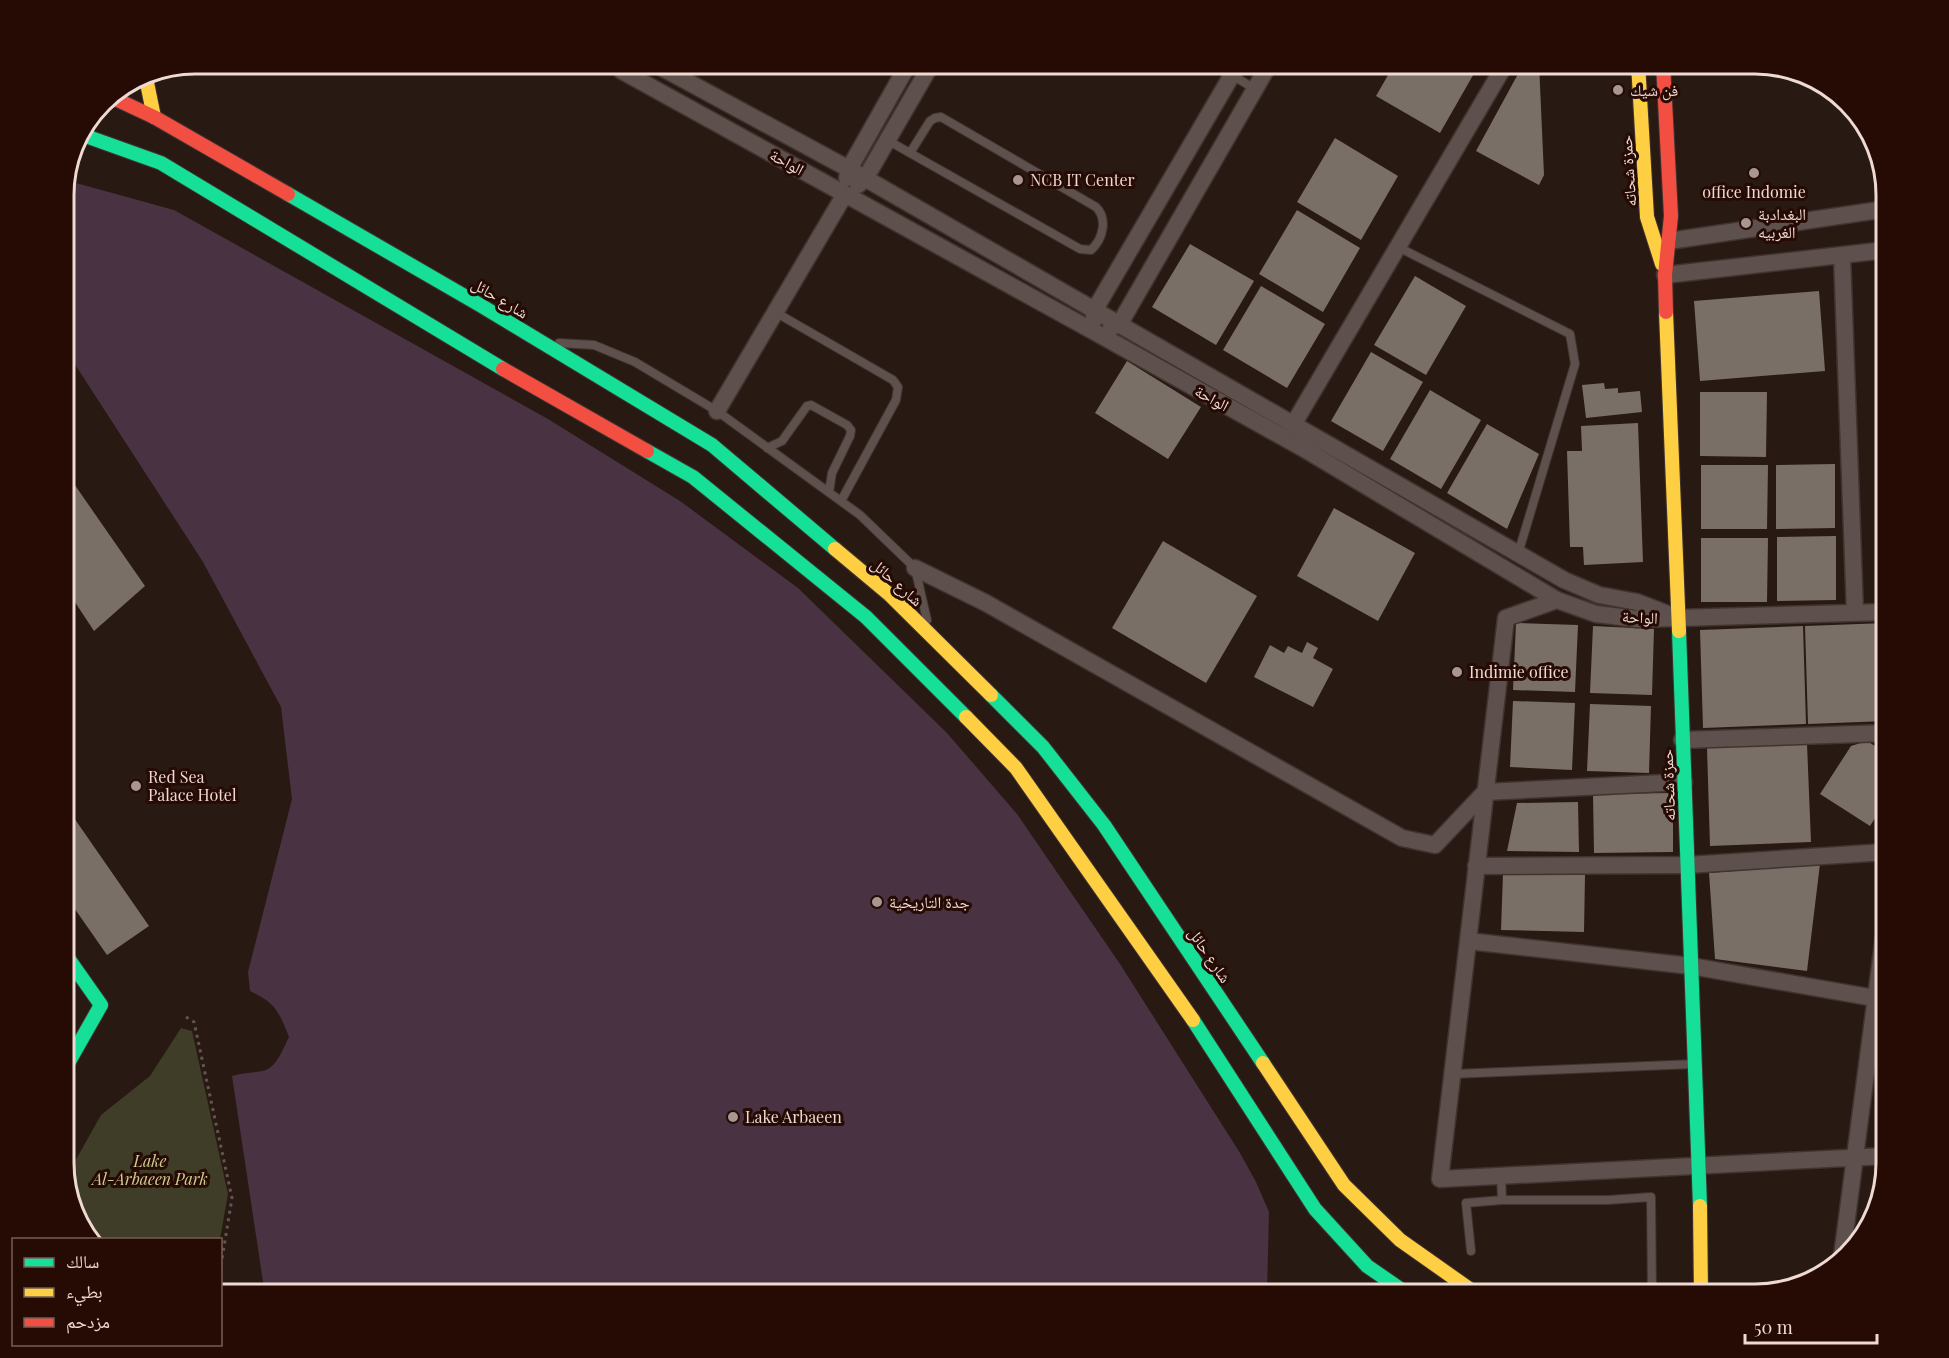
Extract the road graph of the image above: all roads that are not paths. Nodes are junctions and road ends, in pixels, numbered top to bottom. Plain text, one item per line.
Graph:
1 (627, 74) edge
2 (673, 74) edge
3 (903, 74) edge
4 (926, 74) edge
5 (1232, 74) edge
6 (1240, 74) edge
7 (1264, 74) edge
8 (1500, 74) edge
9 (1639, 74) edge
10 (1664, 74) edge
11 (147, 84) edge
12 (1255, 89) junction
13 (119, 101) edge
14 (154, 117) junction
15 (88, 137) edge
16 (887, 140) junction
17 (910, 153) junction
18 (849, 170) junction
19 (865, 179) junction
20 (845, 194) junction
21 (1876, 210) edge
22 (1669, 241) junction
23 (1398, 247) junction
24 (1876, 251) edge
25 (1842, 256) junction
26 (1665, 275) junction
27 (1095, 311) junction
28 (776, 312) junction
29 (1119, 325) junction
30 (1093, 331) junction
31 (540, 342) junction
32 (717, 411) junction
33 (1293, 425) junction
34 (767, 448) junction
35 (828, 492) junction
36 (841, 501) junction
37 (1518, 554) junction
38 (915, 568) junction
39 (1557, 600) junction
40 (1876, 612) edge
41 (1855, 613) junction
42 (1678, 618) junction
43 (930, 635) junction
44 (1876, 733) edge
45 (1682, 740) junction
46 (1684, 782) junction
47 (1485, 792) junction
48 (1876, 853) edge
49 (1476, 866) junction
50 (1687, 866) junction
51 (1468, 941) junction
52 (1691, 966) junction
53 (74, 967) edge
54 (1876, 998) edge
55 (1876, 1027) edge
56 (74, 1053) edge
57 (1695, 1064) junction
58 (1452, 1074) junction
59 (1876, 1156) edge
60 (1853, 1157) junction
61 (1699, 1164) junction
62 (1501, 1175) junction
63 (1502, 1200) junction
64 (1843, 1245) edge
65 (1471, 1251) dead end
66 (1393, 1284) edge
67 (1462, 1284) edge
68 (1653, 1284) edge
69 (1701, 1284) edge

1 - 20 street, الواحة
2 - 18 street, الواحة
3 - 18 street
4 - 16 street
5 - 27 street
6 - 12 lane
7 - 12 street
8 - 23 street
9 - 26 main road, حمزة شحاته
10 - 22 main road, حمزة شحاته
11 - 14 main road
12 - 29 street
13 - 14 main road, شارع حائل
14 - 31 main road, شارع حائل
15 - 66 main road
16 - 17 lane
16 - 19 street
17 - 17 lane
18 - 19 street, الواحة
18 - 20 street
19 - 20 street
19 - 27 street, الواحة
20 - 28 street
20 - 30 street, الواحة
21 - 22 street
22 - 26 main road, حمزة شحاته
23 - 33 street
23 - 37 lane
24 - 25 street
25 - 26 street
25 - 41 street
26 - 42 main road, حمزة شحاته
27 - 29 street, الواحة
27 - 30 street
28 - 32 street
28 - 36 lane
29 - 30 street
29 - 33 street, الواحة
30 - 39 street, الواحة
31 - 32 lane
31 - 43 main road, شارع حائل
32 - 34 lane
33 - 37 street, الواحة
34 - 35 lane
34 - 35 lane
35 - 36 lane
36 - 38 lane
37 - 42 street, الواحة
38 - 43 lane
38 - 47 street
39 - 42 street, الواحة
39 - 47 street
40 - 41 street
41 - 42 street
42 - 45 main road, حمزة شحاته
43 - 67 main road, شارع حائل
44 - 45 street
45 - 46 main road, حمزة شحاته
46 - 47 street
46 - 50 main road, حمزة شحاته
47 - 49 street
48 - 50 street
49 - 50 street
49 - 51 street
50 - 52 main road, حمزة شحاته
51 - 52 street
51 - 58 street
52 - 54 street
52 - 57 main road, حمزة شحاته
53 - 56 main road
55 - 60 street
57 - 58 lane
57 - 61 main road, حمزة شحاته
58 - 62 street
59 - 60 street
60 - 61 street
60 - 64 street
61 - 62 street
61 - 69 main road, حمزة شحاته
62 - 63 lane
63 - 65 lane
63 - 68 lane

